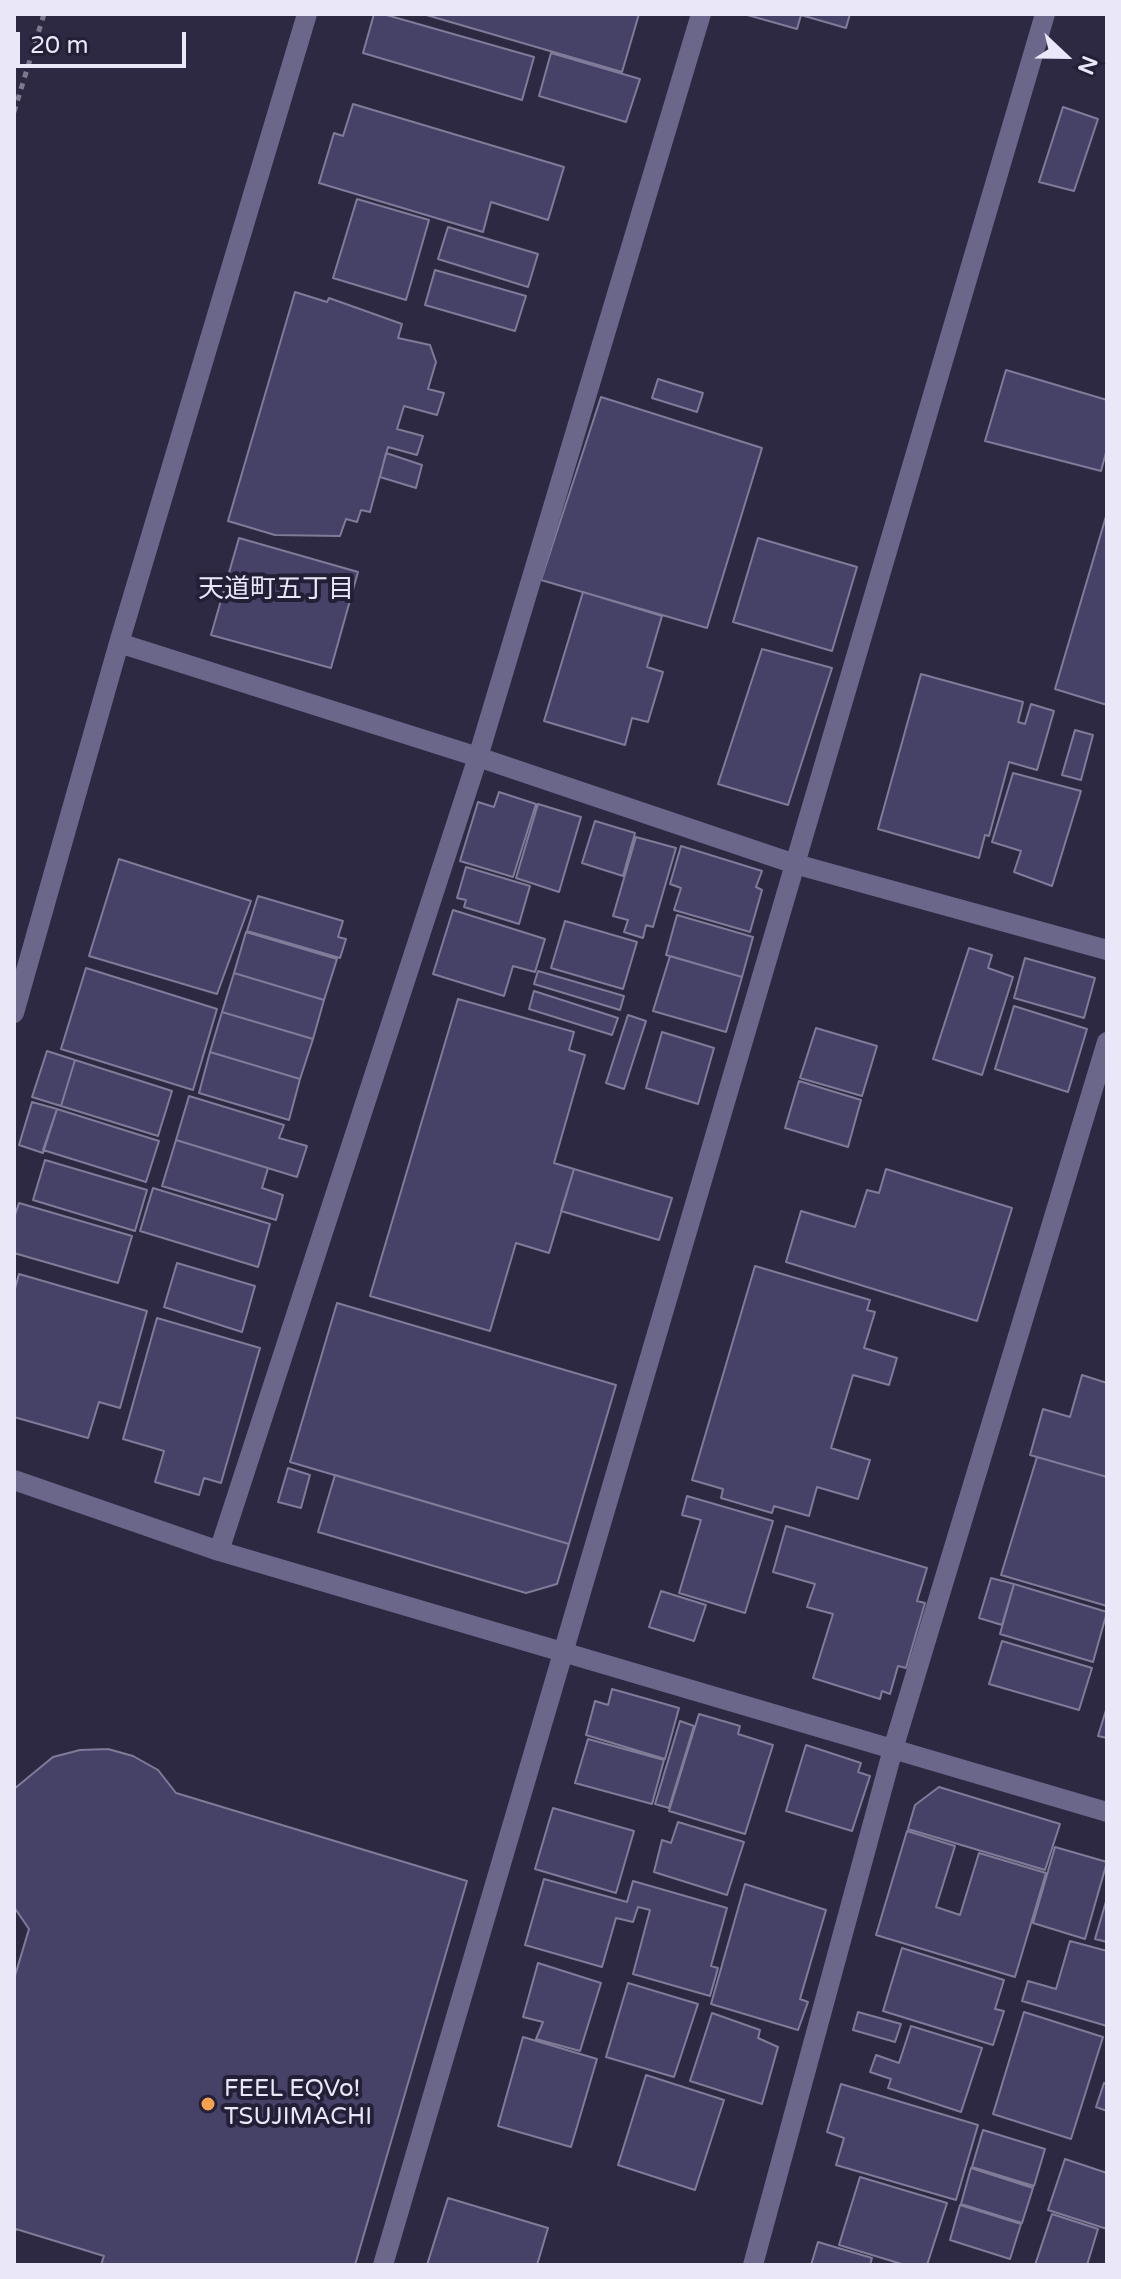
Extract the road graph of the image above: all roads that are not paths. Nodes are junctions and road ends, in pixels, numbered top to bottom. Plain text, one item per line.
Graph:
1 (307, 14) edge
2 (701, 14) edge
3 (1045, 14) edge
4 (119, 643) junction
5 (478, 757) junction
6 (795, 864) junction
7 (1107, 950) edge
8 (14, 1013) edge
9 (1107, 1042) edge
10 (14, 1480) edge
11 (219, 1551) junction
12 (563, 1652) junction
13 (893, 1749) junction
14 (1107, 1812) edge
15 (383, 2265) edge
16 (753, 2265) edge

1 - 4 street
2 - 5 street
3 - 6 street
4 - 5 street
4 - 8 street
5 - 6 street
5 - 11 street
6 - 7 street
6 - 12 street
9 - 13 street
10 - 11 street
11 - 12 street
12 - 13 street
12 - 15 street
13 - 14 street
13 - 16 street

